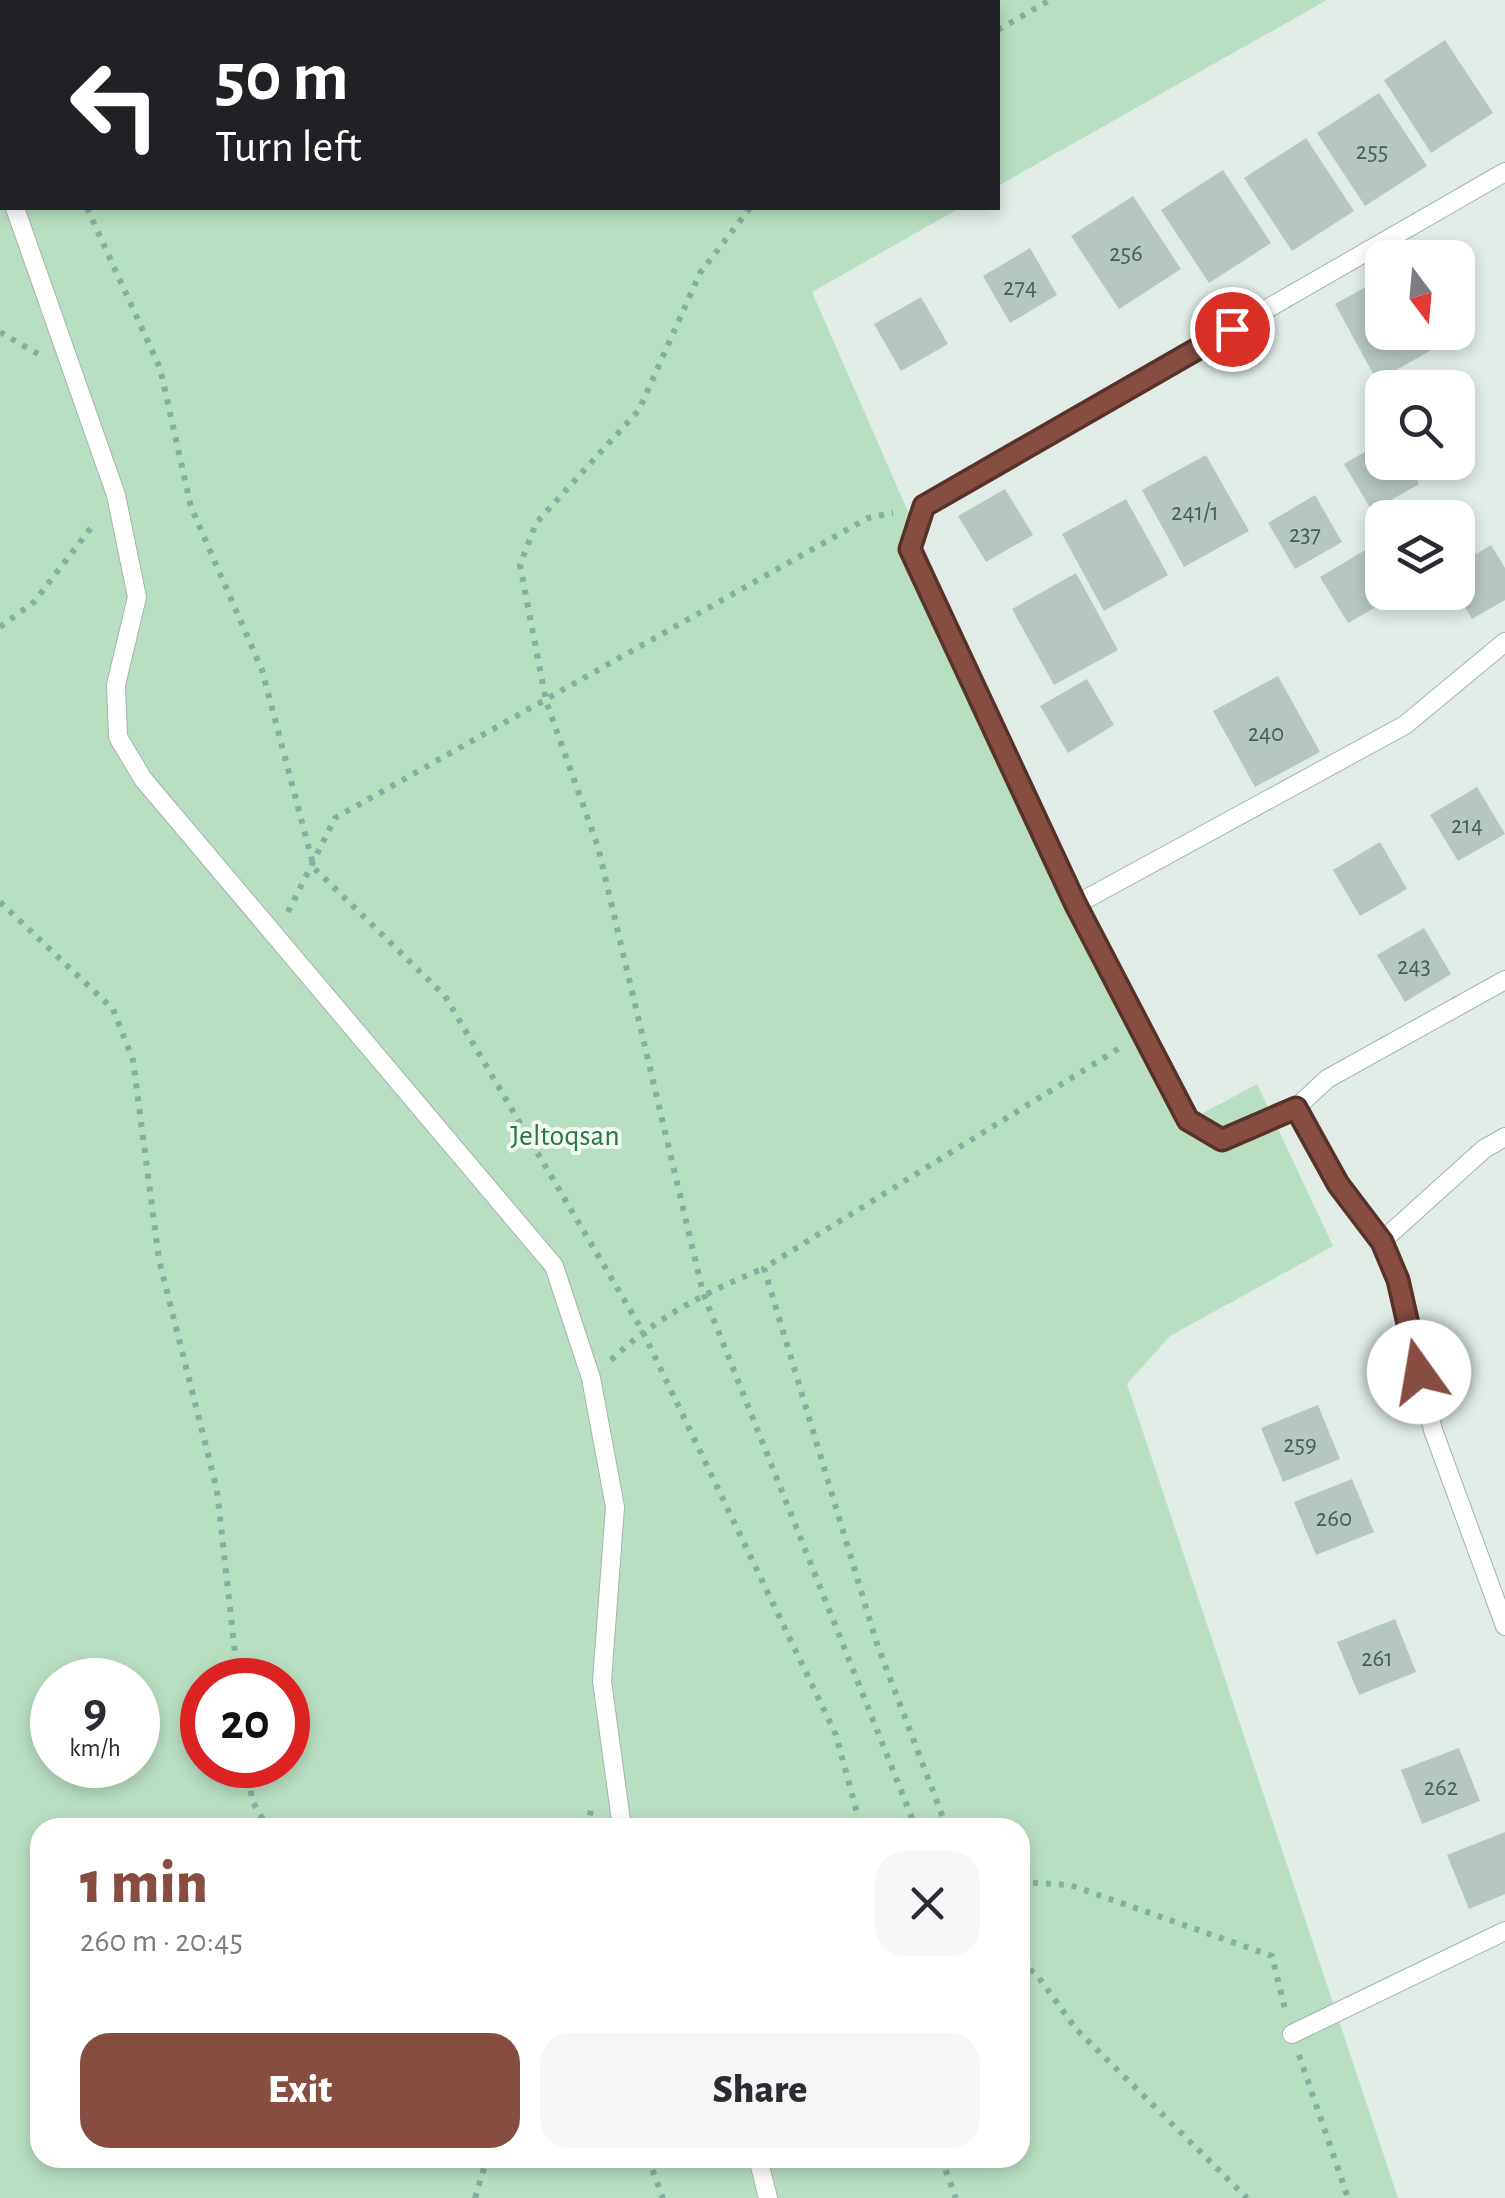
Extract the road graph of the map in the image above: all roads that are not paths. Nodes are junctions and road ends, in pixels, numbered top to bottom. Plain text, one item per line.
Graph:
1 (1505, 172) edge
2 (16, 210) edge
3 (1505, 642) edge
4 (1076, 905) junction
5 (1505, 980) edge
6 (1296, 1108) junction
7 (1505, 1137) edge
8 (1382, 1242) junction
9 (1505, 1626) edge
10 (621, 1818) edge
11 (1505, 1931) edge
12 (1292, 2034) road end
13 (760, 2168) edge
14 (768, 2198) edge

1 - 4 lane
2 - 10 lane
3 - 4 lane
4 - 6 lane
5 - 6 lane
6 - 8 lane
7 - 8 lane
8 - 9 lane
11 - 12 lane
13 - 14 lane

